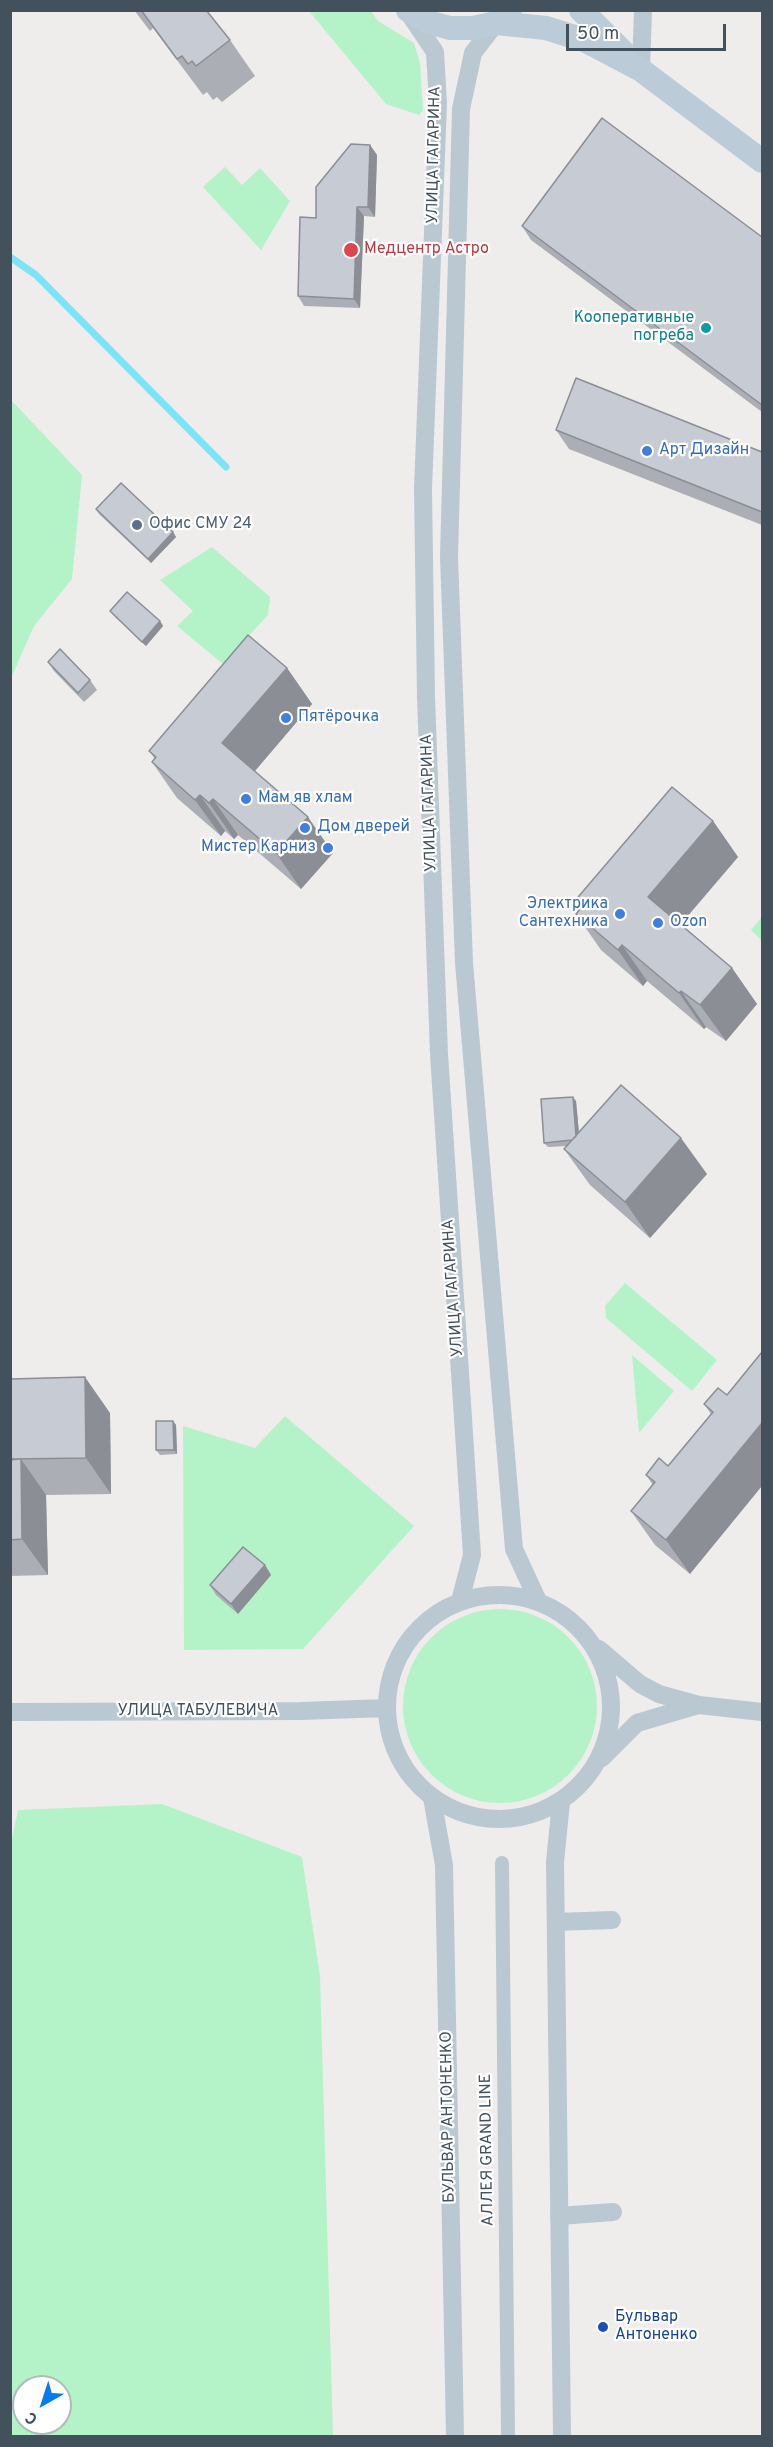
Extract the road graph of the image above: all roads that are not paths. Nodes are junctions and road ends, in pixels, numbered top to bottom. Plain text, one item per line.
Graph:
1 (408, 10) edge
2 (519, 10) edge
3 (581, 10) edge
4 (643, 10) edge
5 (496, 23) junction
6 (641, 70) junction
7 (762, 161) edge
8 (460, 1601) junction
9 (538, 1601) junction
10 (592, 1643) junction
11 (699, 1705) junction
12 (386, 1708) junction
13 (10, 1712) edge
14 (762, 1712) edge
15 (597, 1764) junction
16 (432, 1798) junction
17 (561, 1802) junction
18 (502, 1863) dead end
19 (612, 1920) dead end
20 (556, 1922) junction
21 (613, 2212) dead end
22 (559, 2216) junction
23 (456, 2436) edge
24 (508, 2436) edge
25 (562, 2436) edge

1 - 5 main road
1 - 8 street, УЛИЦА ГАГАРИНА
2 - 5 main road
3 - 6 main road
4 - 6 street
5 - 6 main road
5 - 9 street, УЛИЦА ГАГАРИНА
6 - 7 main road
8 - 9 street
8 - 12 street
9 - 10 street
10 - 11 street
10 - 15 street
11 - 14 street
11 - 15 street
12 - 13 street, УЛИЦА ТАБУЛЕВИЧА
12 - 16 street
15 - 17 street
16 - 17 street
16 - 23 street, БУЛЬВАР АНТОНЕНКО
17 - 20 street
18 - 24 street, АЛЛЕЯ GRAND LINE
19 - 20 street
20 - 22 street
21 - 22 street
22 - 25 street

